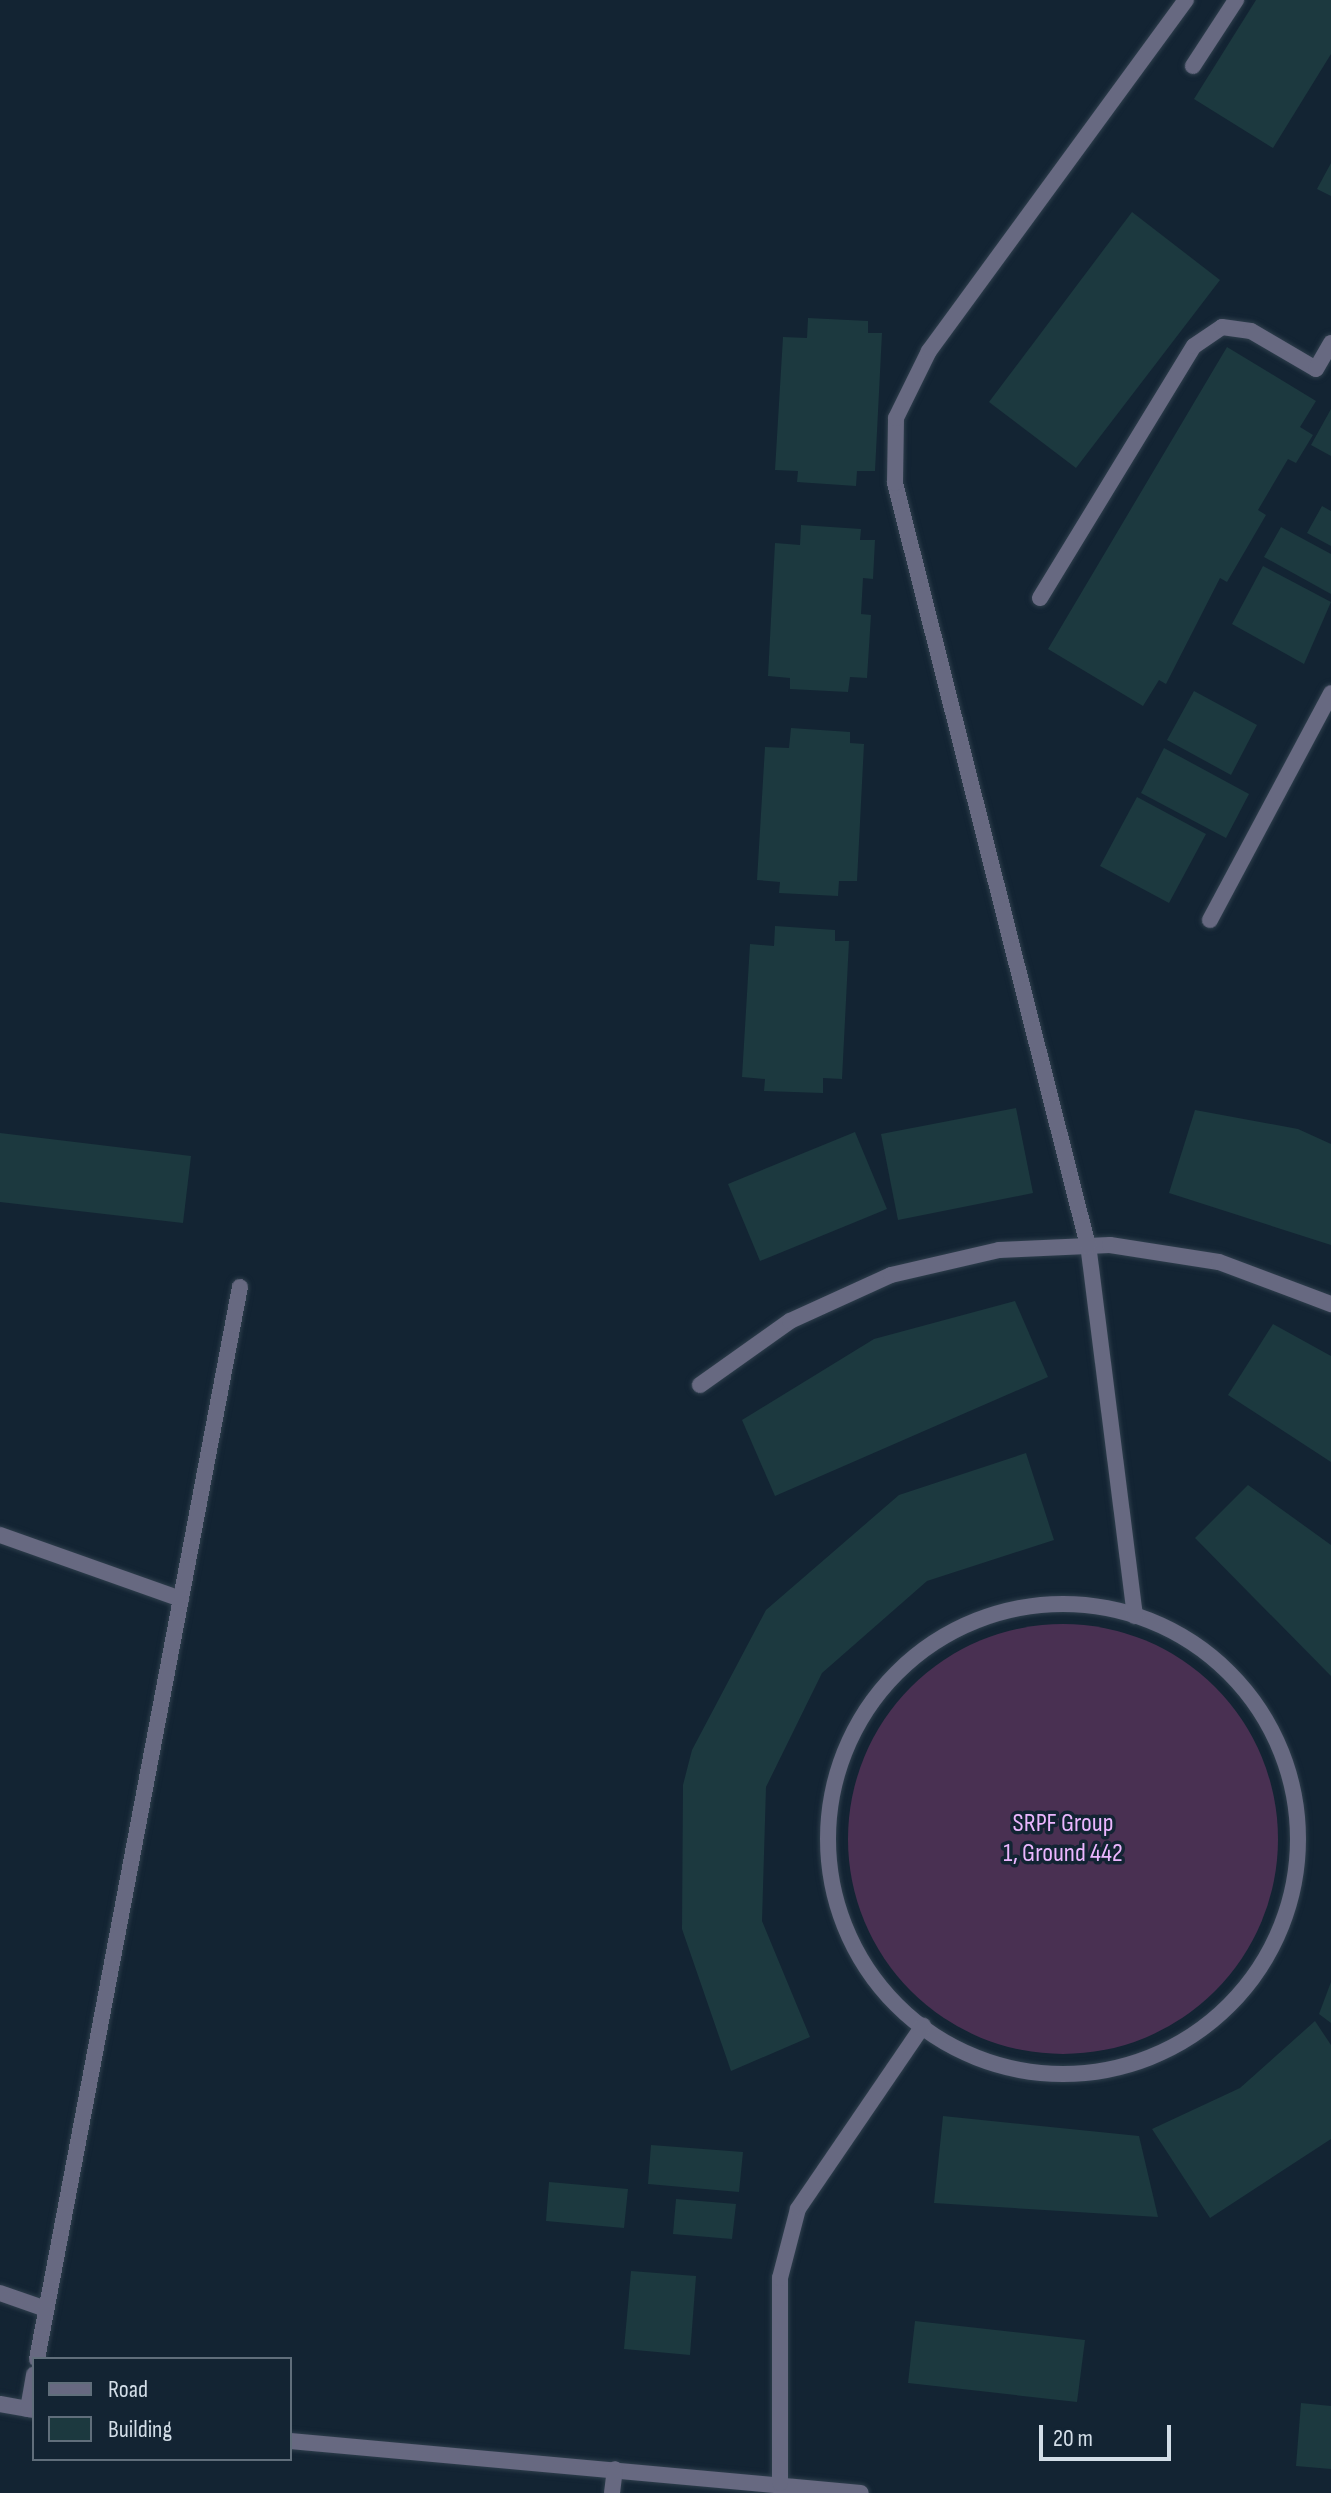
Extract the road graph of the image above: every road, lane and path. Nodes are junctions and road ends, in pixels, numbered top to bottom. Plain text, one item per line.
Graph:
1 (1186, 0) edge
2 (1236, 0) edge
3 (1193, 66) dead end
4 (1331, 343) edge
5 (1040, 598) dead end
6 (1331, 693) edge
7 (1210, 920) dead end
8 (1088, 1246) junction
9 (240, 1287) dead end
10 (1331, 1304) edge
11 (700, 1385) dead end
12 (0, 1535) edge
13 (181, 1599) junction
14 (1135, 1616) junction
15 (923, 2026) junction
16 (0, 2293) edge
17 (46, 2309) junction
18 (37, 2357) edge
19 (0, 2404) edge
20 (31, 2409) edge
21 (292, 2441) edge
22 (615, 2469) junction
23 (780, 2483) junction
24 (612, 2493) edge
25 (861, 2493) edge

1 - 8 street
2 - 3 street
4 - 5 street
6 - 7 street
8 - 10 street
8 - 11 street
8 - 14 street
9 - 13 street
12 - 13 street
13 - 17 street
14 - 15 street
14 - 15 street
15 - 23 street
16 - 17 street
17 - 18 street
19 - 20 street
21 - 22 street
22 - 23 street
22 - 24 street
23 - 25 street

